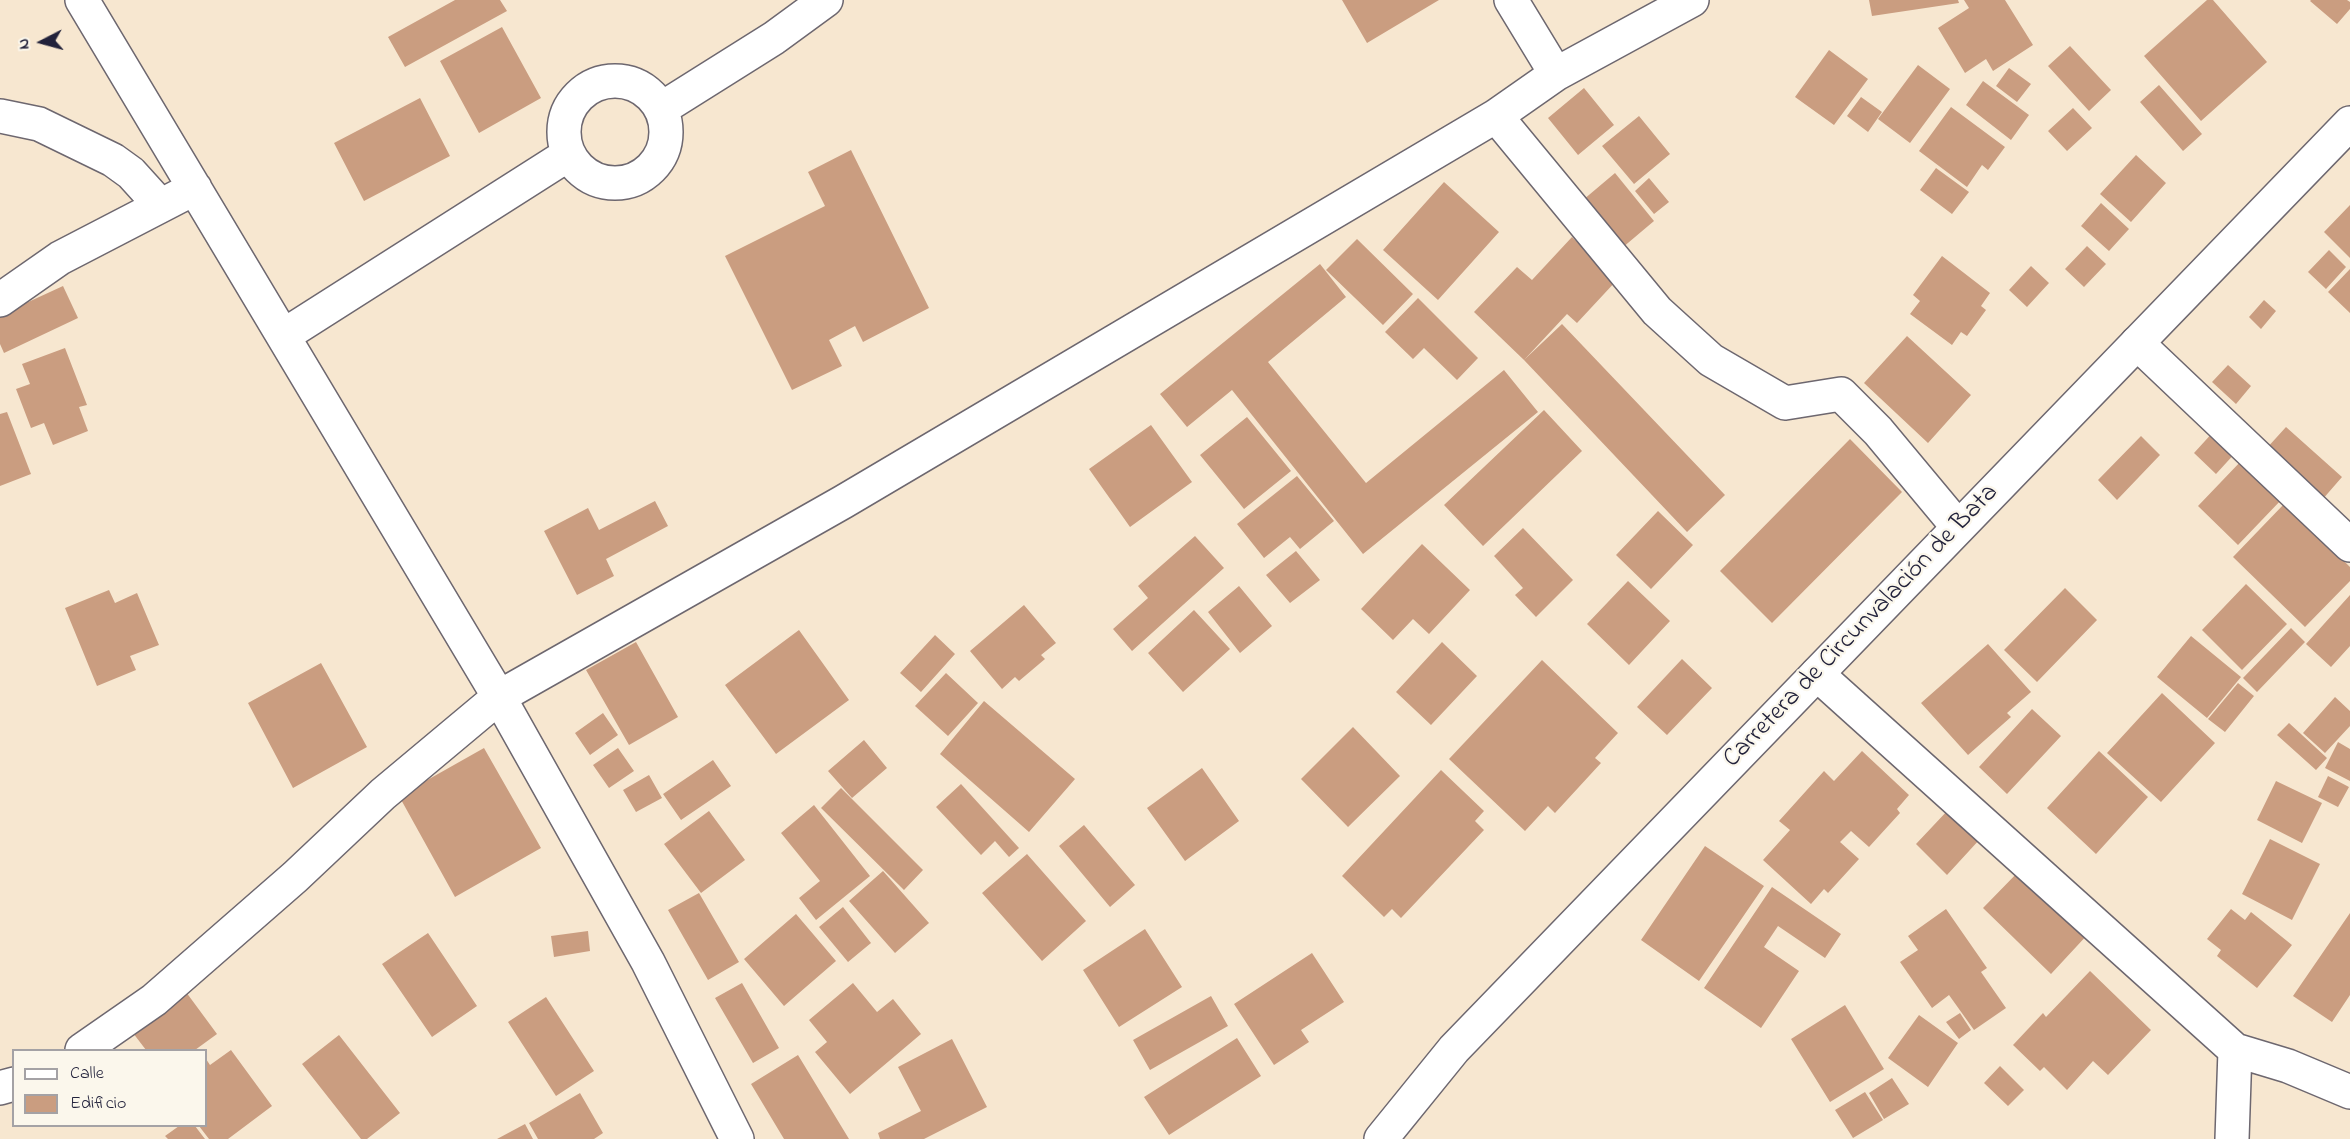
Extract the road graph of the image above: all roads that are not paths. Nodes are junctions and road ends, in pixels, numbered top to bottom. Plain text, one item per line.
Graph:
1 (82, 0) edge
2 (826, 0) edge
3 (1511, 0) edge
4 (1692, 0) edge
5 (1556, 74) junction
6 (661, 109) junction
7 (0, 116) edge
8 (1496, 116) junction
9 (2350, 123) edge
10 (569, 154) junction
11 (195, 188) junction
12 (160, 206) junction
13 (0, 300) edge
14 (283, 336) junction
15 (2137, 343) junction
16 (1958, 527) junction
17 (2350, 545) edge
18 (1817, 674) junction
19 (499, 697) junction
20 (83, 1049) edge
21 (2235, 1050) junction
22 (2350, 1092) edge
23 (737, 1139) edge
24 (1381, 1139) edge
25 (2232, 1139) edge

1 - 11 street
2 - 6 street
3 - 5 street
4 - 5 street
5 - 8 street
6 - 10 street
6 - 10 street
7 - 12 street
8 - 16 street
8 - 19 street
9 - 15 street, Carretera de Circunvalación de Bata
10 - 14 street
11 - 12 street
11 - 14 street
12 - 13 street
14 - 19 street
15 - 16 street, Carretera de Circunvalación de Bata
15 - 17 street
16 - 18 street, Carretera de Circunvalación de Bata
18 - 21 street
18 - 24 street, Carretera de Circunvalación de Bata
19 - 20 street
19 - 23 street
21 - 22 street
21 - 25 street

